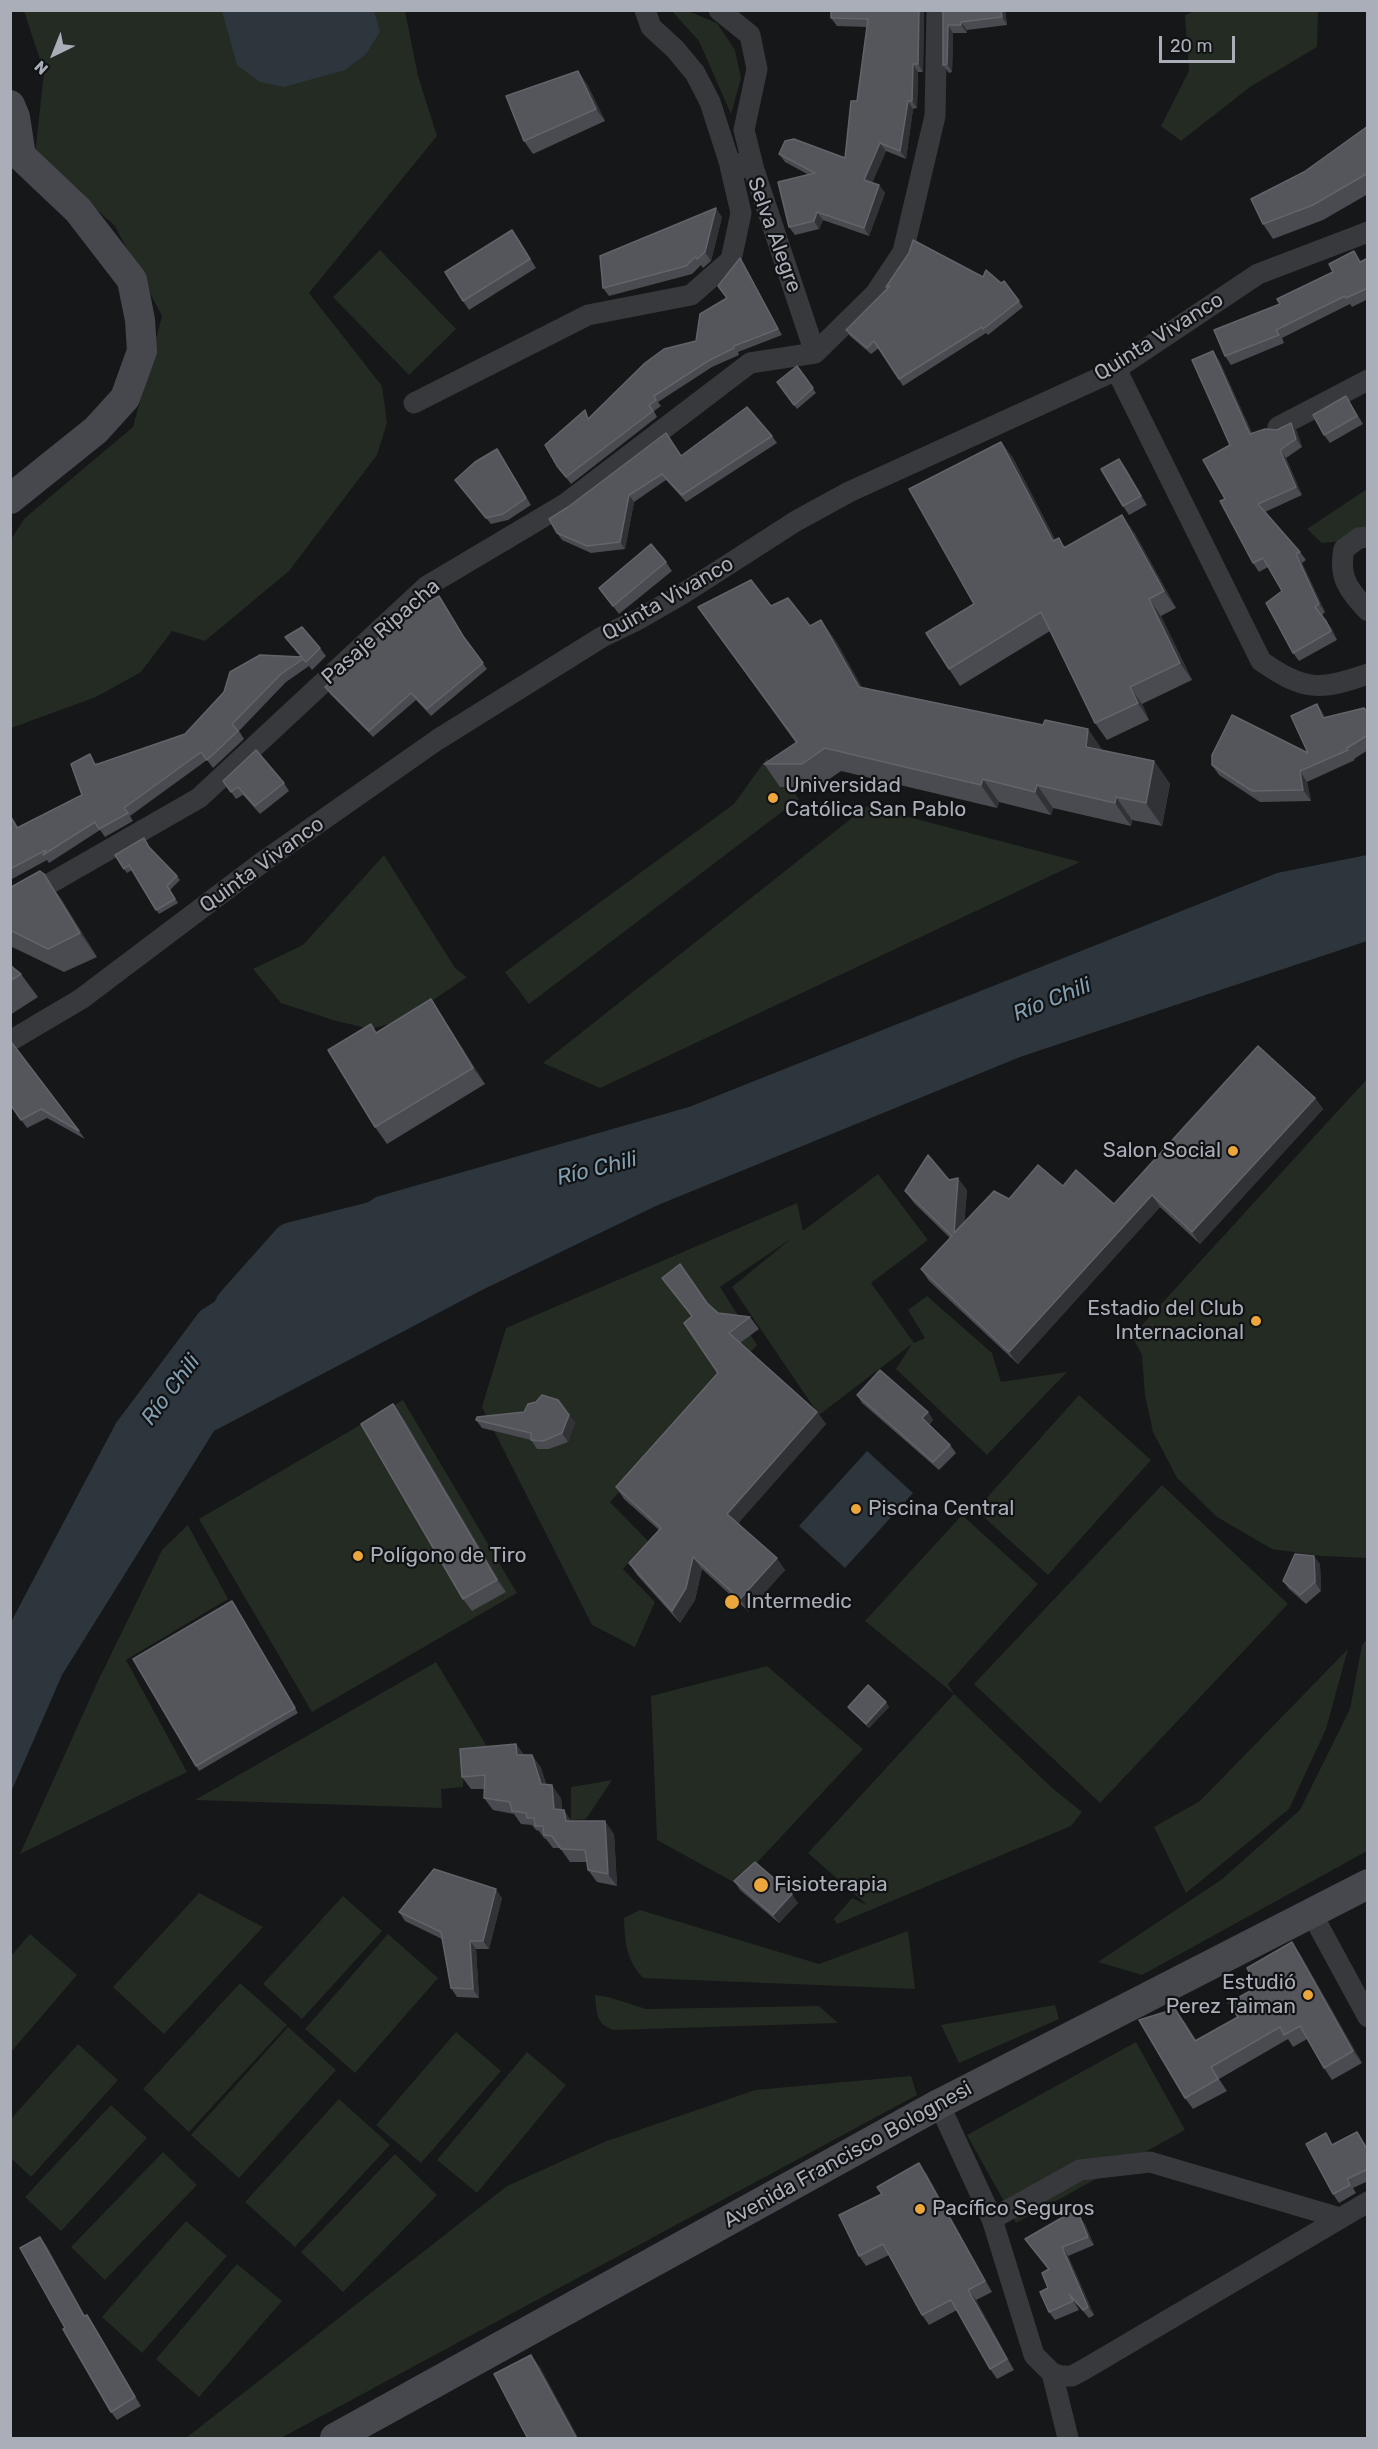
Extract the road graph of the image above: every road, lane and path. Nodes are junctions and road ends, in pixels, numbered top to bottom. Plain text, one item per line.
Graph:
1 (645, 10) edge
2 (719, 10) edge
3 (937, 10) edge
4 (10, 105) edge
5 (16, 153) edge
6 (729, 161) junction
7 (754, 170) junction
8 (1368, 232) edge
9 (815, 353) junction
10 (1116, 369) junction
11 (1368, 380) edge
12 (414, 403) dead end
13 (1278, 427) edge
14 (10, 499) edge
15 (1368, 537) edge
16 (1368, 611) edge
17 (1368, 674) edge
18 (16, 908) edge
19 (10, 1041) edge
20 (1368, 1884) edge
21 (1312, 1914) junction
22 (1368, 2017) edge
23 (939, 2104) junction
24 (1368, 2202) edge
25 (1340, 2218) junction
26 (992, 2219) junction
27 (1052, 2373) junction
28 (335, 2439) edge
29 (1068, 2439) edge

1 - 6 street, Selva Alegre
2 - 7 street
3 - 9 street
4 - 5 street
5 - 14 street
6 - 7 street, Selva Alegre
6 - 12 street
7 - 9 street, Selva Alegre
8 - 10 street, Quinta Vivanco
9 - 18 street, Pasaje Ripacha
10 - 17 street
10 - 19 street, Quinta Vivanco
11 - 13 street
15 - 16 street
20 - 21 street, Avenida Francisco Bolognesi
21 - 22 street
21 - 23 street, Avenida Francisco Bolognesi
23 - 26 street
23 - 28 street, Avenida Francisco Bolognesi
24 - 25 street
25 - 26 street
25 - 27 street
26 - 27 street
27 - 29 street

